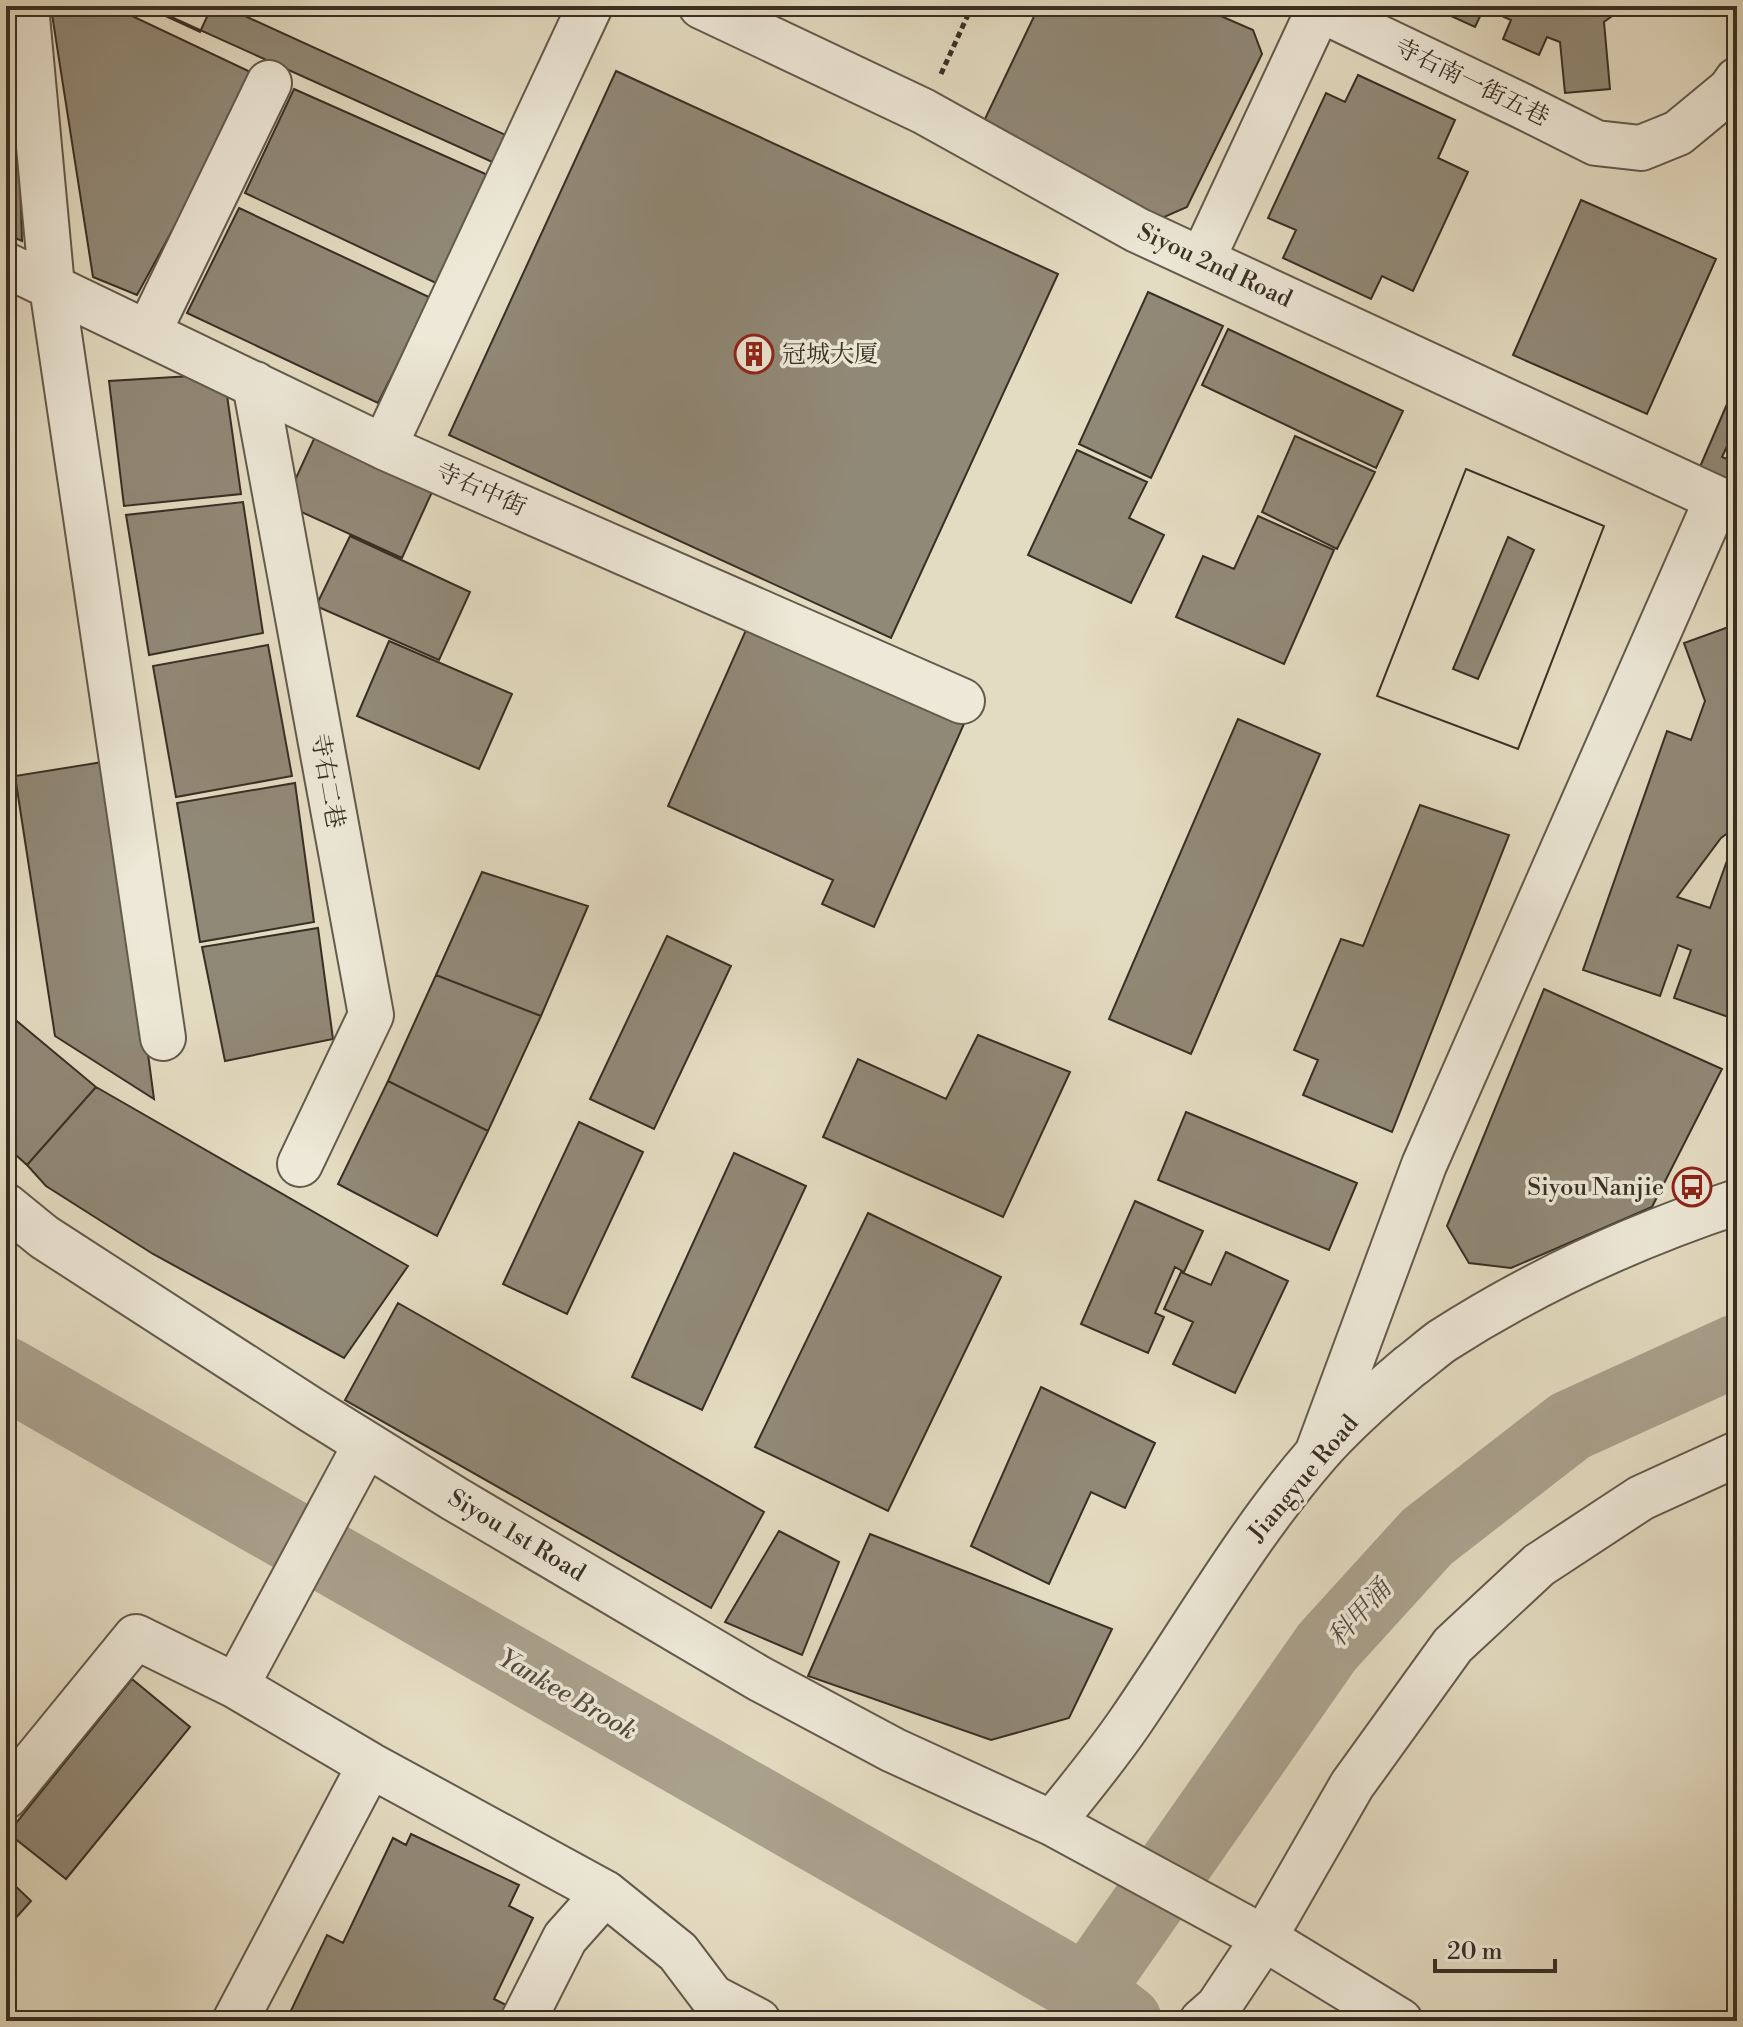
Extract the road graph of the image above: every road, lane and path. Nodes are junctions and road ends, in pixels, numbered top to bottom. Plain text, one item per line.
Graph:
1 (26, 6) edge
2 (590, 6) edge
3 (701, 6) edge
4 (972, 6) edge
5 (1737, 80) edge
6 (269, 83) dead end
7 (923, 111) junction
8 (1202, 260) junction
9 (6, 265) edge
10 (52, 287) junction
11 (148, 333) junction
12 (255, 384) junction
13 (384, 447) junction
14 (1727, 503) edge
15 (962, 701) dead end
16 (163, 1038) dead end
17 (300, 1164) dead end
18 (1737, 1202) edge
19 (6, 1206) edge
20 (366, 1444) junction
21 (1317, 1454) junction
22 (1737, 1454) edge
23 (236, 1686) junction
24 (370, 1765) junction
25 (6, 1796) edge
26 (1065, 1830) junction
27 (605, 1893) junction
28 (1264, 1938) junction
29 (1328, 1977) junction
30 (706, 2009) edge
31 (235, 2021) edge
32 (523, 2021) edge
33 (758, 2021) edge
34 (1202, 2021) edge
35 (1357, 2021) edge
36 (1400, 2021) edge

1 - 10 street
2 - 13 street
3 - 7 street, Siyou 2nd Road
4 - 7 path
5 - 8 street, 寺右南一街五巷
6 - 11 street
7 - 8 street, Siyou 2nd Road
8 - 14 street, Siyou 2nd Road
9 - 10 street, 寺右中街
10 - 11 street, 寺右中街
10 - 16 street
11 - 12 street, 寺右中街
12 - 13 street, 寺右中街
12 - 17 street, 寺右二巷
13 - 15 street, 寺右中街
14 - 21 street
18 - 21 street, Jiangyue Road
19 - 20 street, Siyou 1st Road
20 - 23 street
20 - 26 street, Siyou 1st Road
21 - 26 street, Jiangyue Road
22 - 28 street
23 - 24 street
23 - 25 street
24 - 27 street
24 - 31 street
26 - 28 street, Siyou 1st Road
27 - 30 street
27 - 32 street
28 - 29 street, Siyou 1st Road
28 - 34 street
29 - 35 street
29 - 36 street, Siyou 1st Road
30 - 33 street

